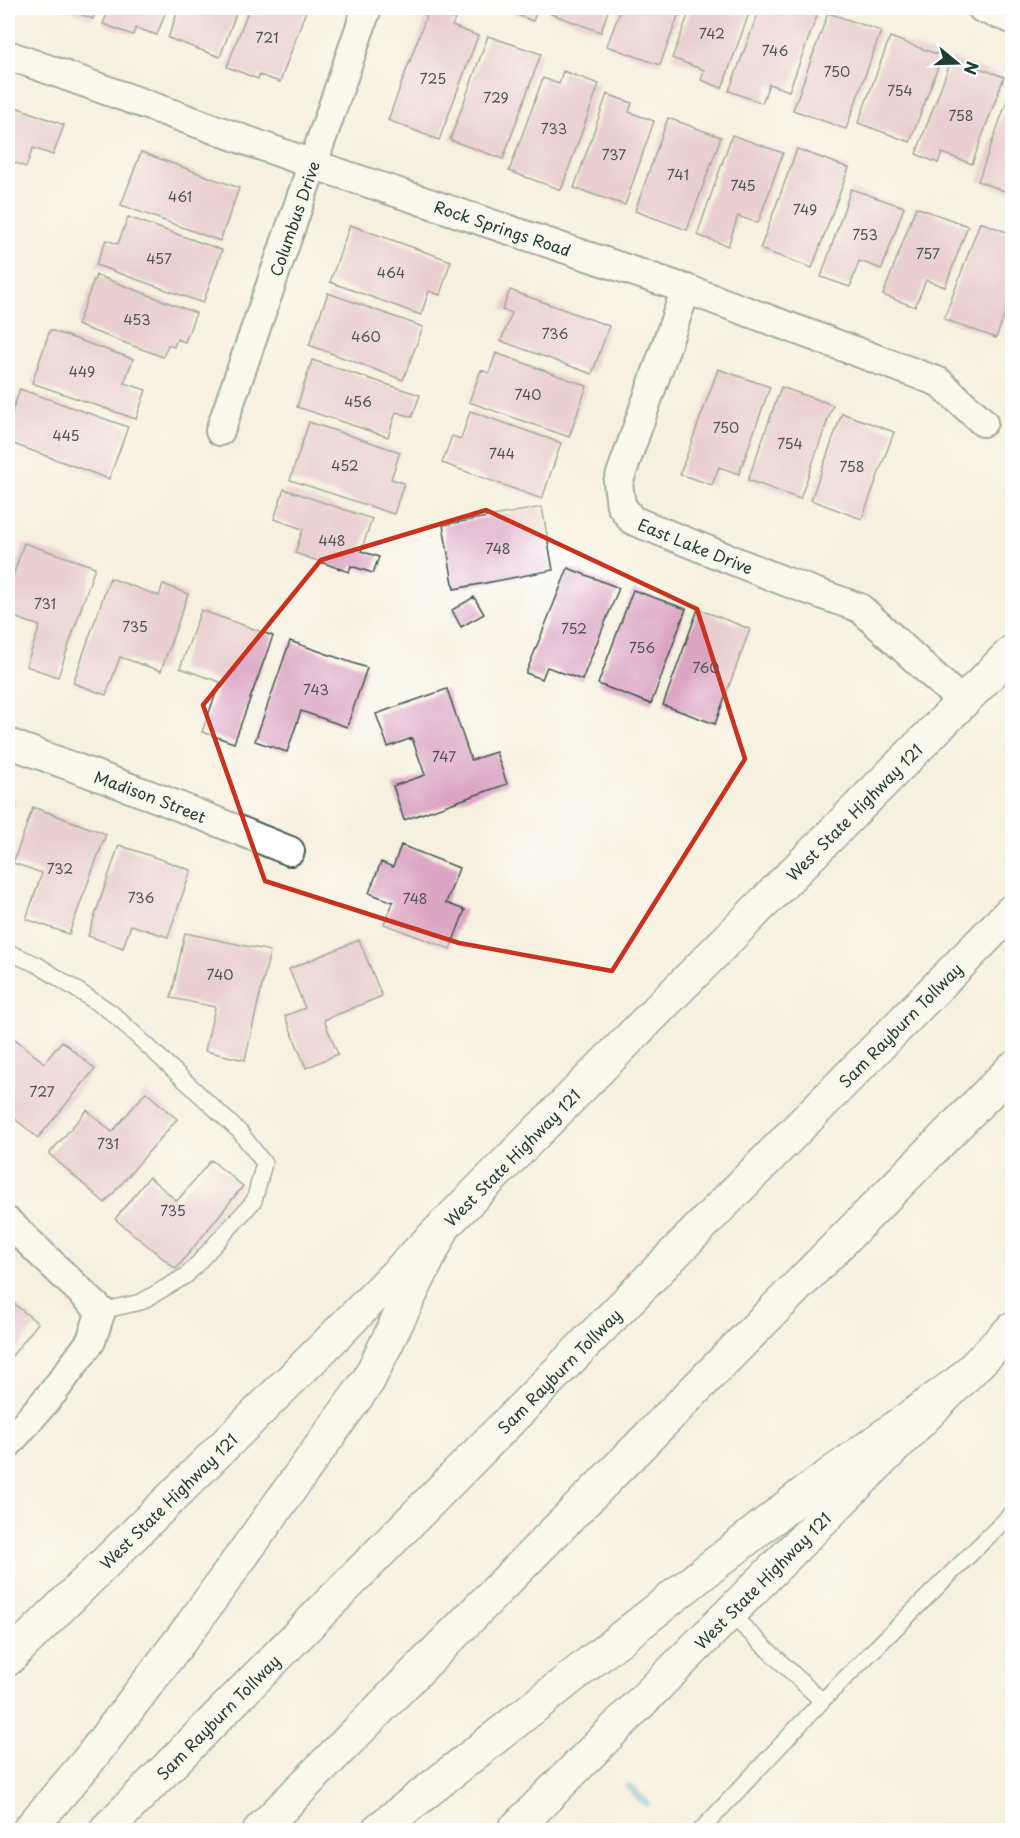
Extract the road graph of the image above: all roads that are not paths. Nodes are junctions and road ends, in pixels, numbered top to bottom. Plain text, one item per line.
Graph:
1 (367, 8) edge
2 (982, 8) edge
3 (1012, 19) edge
4 (8, 55) edge
5 (312, 165) junction
6 (686, 290) junction
7 (983, 422) dead end
8 (220, 431) dead end
9 (1012, 652) edge
10 (962, 702) junction
11 (8, 743) edge
12 (290, 851) dead end
13 (1012, 911) edge
14 (8, 952) edge
15 (1012, 1069) edge
16 (8, 1222) edge
17 (446, 1224) junction
18 (101, 1311) junction
19 (1012, 1329) edge
20 (963, 1379) junction
21 (8, 1444) edge
22 (1012, 1513) edge
23 (729, 1613) junction
24 (8, 1659) edge
25 (822, 1701) junction
26 (29, 1830) edge
27 (105, 1830) edge
28 (260, 1830) edge
29 (378, 1830) edge
30 (514, 1830) edge
31 (701, 1830) edge

1 - 5 street, Columbus Drive
2 - 3 street
4 - 5 street, Rock Springs Road
5 - 6 street, Rock Springs Road
5 - 8 street, Columbus Drive
6 - 7 street, Rock Springs Road
6 - 10 street, East Lake Drive
9 - 10 main road, West State Highway 121
10 - 17 main road, West State Highway 121
11 - 12 street, Madison Street
13 - 27 main road, Sam Rayburn Tollway
14 - 18 lane
15 - 28 main road
16 - 18 street
17 - 24 main road, West State Highway 121
17 - 26 main road
18 - 21 street
19 - 20 main road, West State Highway 121
20 - 23 main road, West State Highway 121
20 - 29 main road
22 - 25 lane
23 - 25 lane
23 - 30 main road, West State Highway 121
25 - 31 lane

